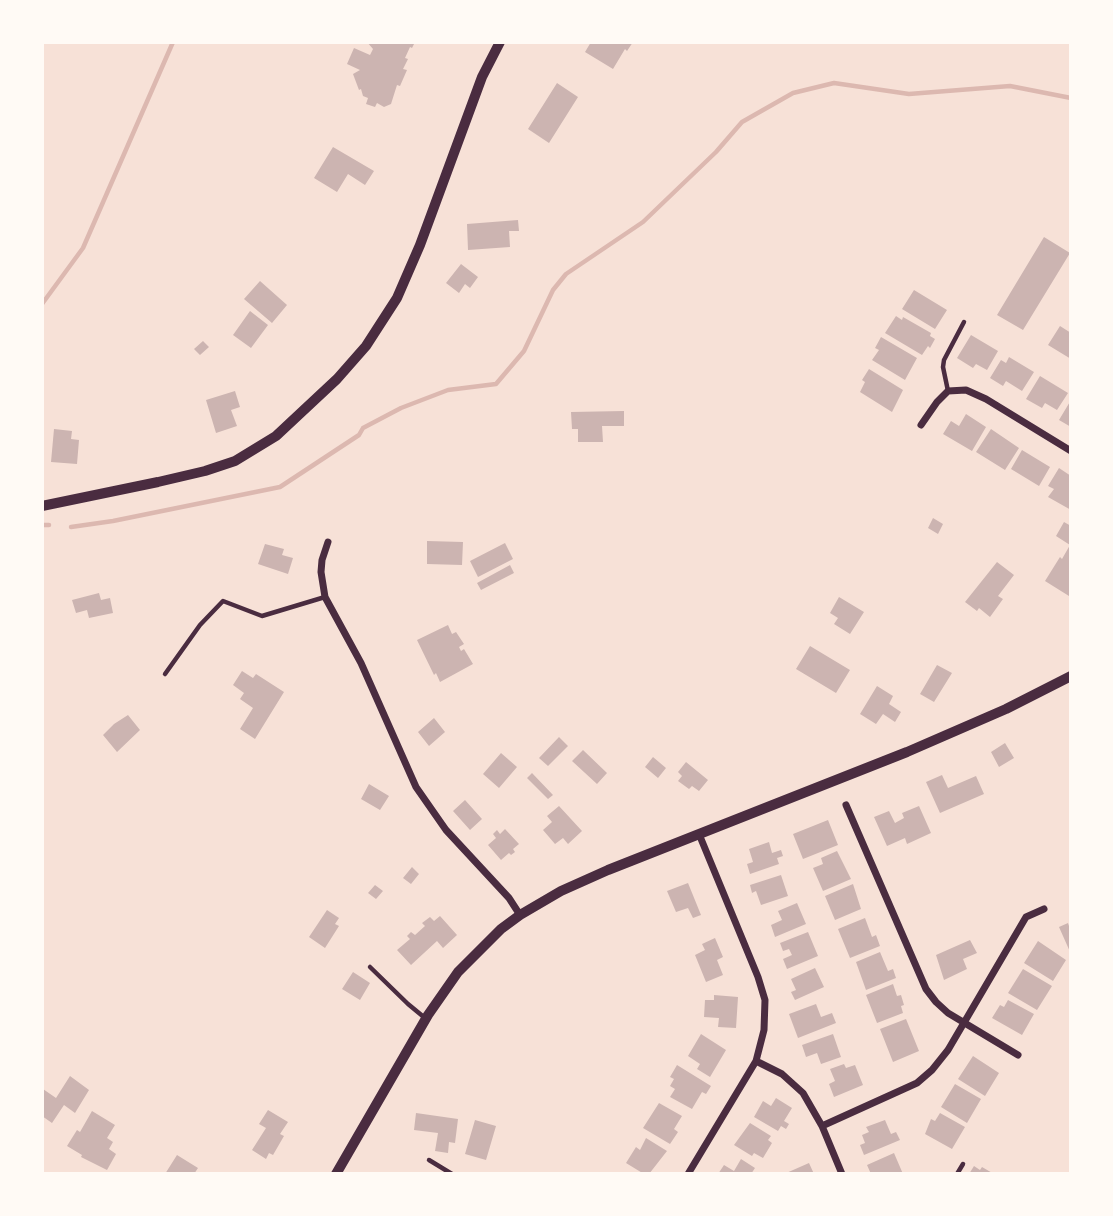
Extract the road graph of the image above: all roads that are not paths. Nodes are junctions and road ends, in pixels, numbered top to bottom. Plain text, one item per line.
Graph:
1 (500, 42) edge
2 (964, 322) dead end
3 (948, 391) junction
4 (921, 425) dead end
5 (1071, 451) edge
6 (42, 506) edge
7 (328, 542) dead end
8 (324, 597) junction
9 (165, 674) dead end
10 (1071, 676) edge
11 (846, 805) dead end
12 (699, 834) junction
13 (1044, 909) dead end
14 (520, 915) junction
15 (370, 967) dead end
16 (426, 1018) junction
17 (964, 1023) junction
18 (1018, 1055) dead end
19 (756, 1062) junction
20 (822, 1126) junction
21 (429, 1160) dead end
22 (963, 1164) dead end
23 (336, 1174) edge
24 (452, 1174) edge
25 (688, 1174) edge
26 (842, 1174) edge
27 (957, 1174) edge

1 - 6 street
2 - 3 lane
3 - 4 street
3 - 5 street
7 - 8 street
8 - 9 lane
8 - 14 street
10 - 12 street
11 - 17 street
12 - 14 street
12 - 19 street
13 - 17 street
14 - 16 street
15 - 16 lane
16 - 23 street
17 - 18 street
17 - 20 street
19 - 20 street
19 - 25 street
20 - 26 street
21 - 24 lane
22 - 27 lane

